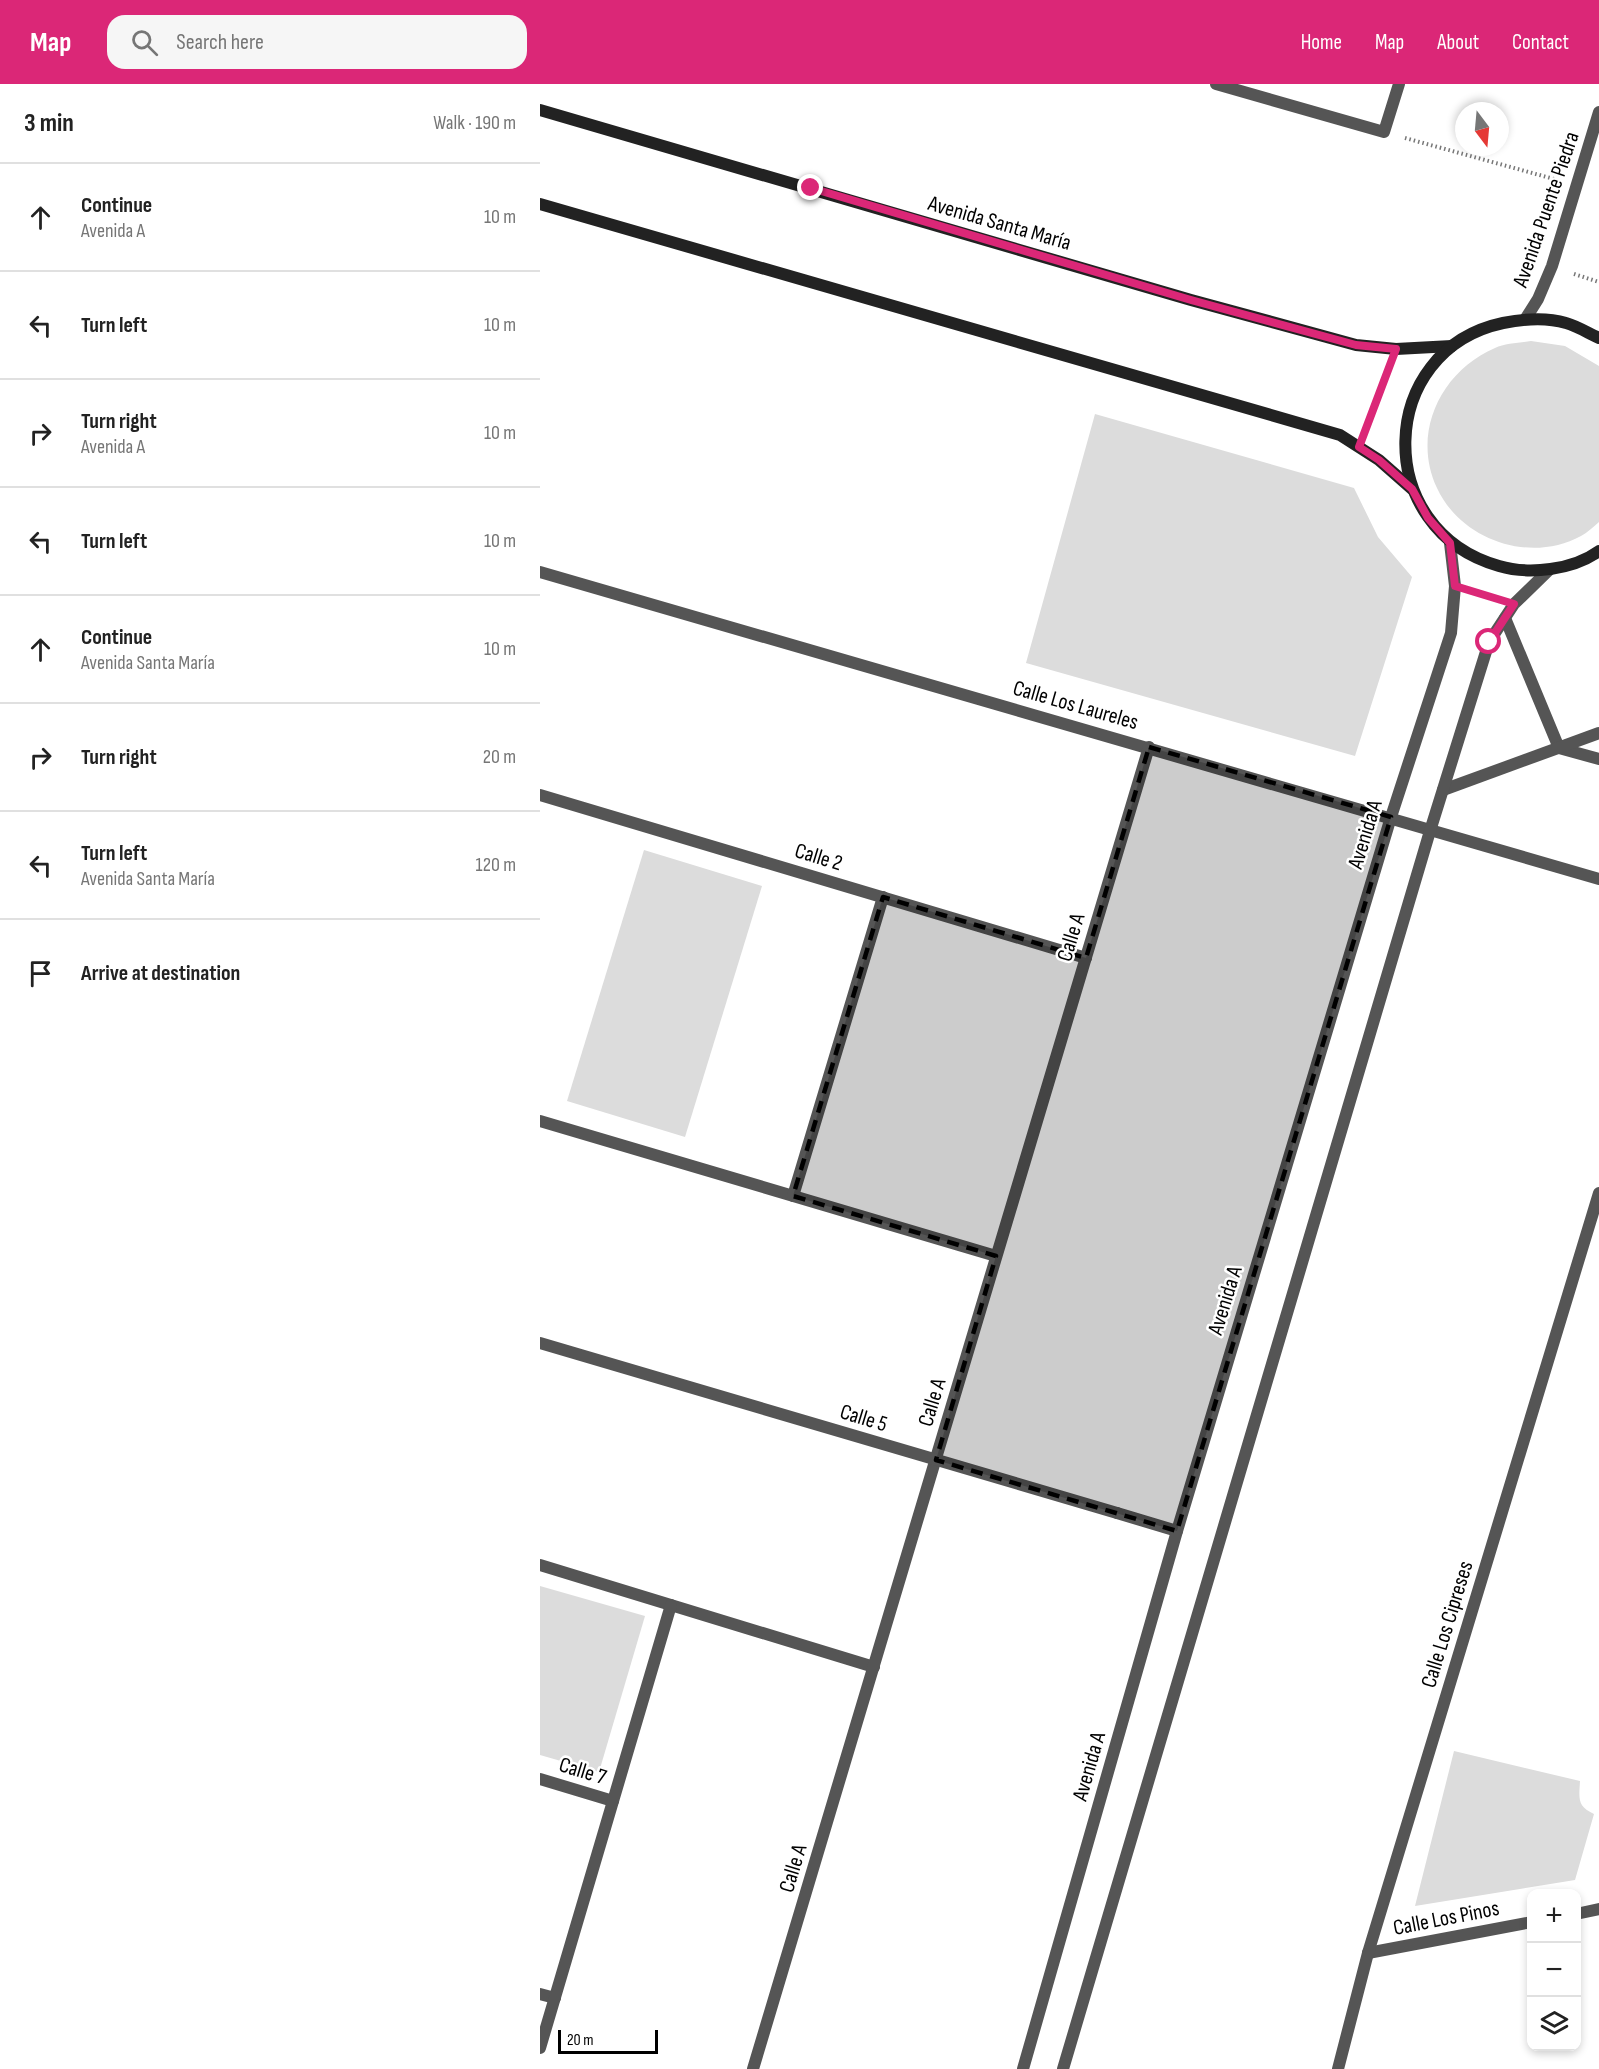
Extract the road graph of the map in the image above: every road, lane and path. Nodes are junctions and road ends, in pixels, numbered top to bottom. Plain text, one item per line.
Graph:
1 (1216, 84) edge
2 (1399, 84) edge
3 (540, 110) edge
4 (1599, 112) edge
5 (1384, 132) junction
6 (1576, 185) junction
7 (540, 204) edge
8 (1526, 318) junction
9 (1599, 338) edge
10 (1452, 346) junction
11 (1396, 349) junction
12 (1359, 447) junction
13 (1412, 489) junction
14 (1450, 543) junction
15 (1597, 554) edge
16 (1549, 570) junction
17 (540, 572) edge
18 (1455, 586) junction
19 (1514, 604) junction
20 (1505, 618) junction
21 (1599, 733) edge
22 (1149, 747) junction
23 (1559, 748) junction
24 (1599, 759) edge
25 (1443, 790) junction
26 (540, 795) edge
27 (1391, 817) junction
28 (1430, 831) junction
29 (1599, 879) edge
30 (883, 897) junction
31 (1086, 958) junction
32 (540, 1121) edge
33 (1599, 1193) edge
34 (793, 1196) junction
35 (996, 1256) junction
36 (540, 1343) edge
37 (936, 1460) junction
38 (1177, 1531) junction
39 (540, 1565) edge
40 (671, 1605) junction
41 (874, 1667) junction
42 (540, 1779) edge
43 (613, 1801) junction
44 (1599, 1909) edge
45 (1581, 1913) edge
46 (1527, 1923) edge
47 (1368, 1953) junction
48 (540, 1994) edge
49 (555, 1998) junction
50 (540, 2048) edge
51 (753, 2069) edge
52 (1023, 2069) edge
53 (1063, 2069) edge
54 (1338, 2069) edge

1 - 5 street
2 - 5 street
3 - 11 main road, Avenida Santa María
4 - 6 street, Avenida Puente Piedra
5 - 6 path
6 - 8 street, Avenida Puente Piedra
7 - 12 main road
8 - 9 main road
8 - 10 main road
10 - 11 main road, Avenida Santa María
10 - 13 main road
11 - 12 path
12 - 13 main road
13 - 14 main road
14 - 16 main road
14 - 18 street, Avenida A
15 - 16 main road
16 - 19 street
17 - 22 street, Calle Los Laureles
18 - 19 path
18 - 27 street, Avenida A
19 - 20 street
20 - 23 street
20 - 25 street
21 - 23 street
22 - 27 street, Calle Los Laureles
22 - 31 street, Calle A
23 - 24 street
23 - 25 street
25 - 28 street
26 - 30 street, Calle 2
27 - 28 street, Calle Los Laureles
27 - 38 street, Avenida A
28 - 29 street, Calle Los Laureles
28 - 53 street
30 - 31 street, Calle 2
30 - 34 street
31 - 35 street, Calle A
32 - 34 street
33 - 47 street, Calle Los Cipreses
34 - 35 street
35 - 37 street, Calle A
36 - 37 street, Calle 5
37 - 38 street, Calle 5
37 - 41 street, Calle A
38 - 52 street, Avenida A
39 - 40 street
40 - 41 street
40 - 43 street
41 - 51 street, Calle A
42 - 43 street, Calle 7
43 - 49 street
44 - 45 street
46 - 47 street, Calle Los Pinos
47 - 54 street, Calle Los Cipreses
48 - 49 street
49 - 50 street

